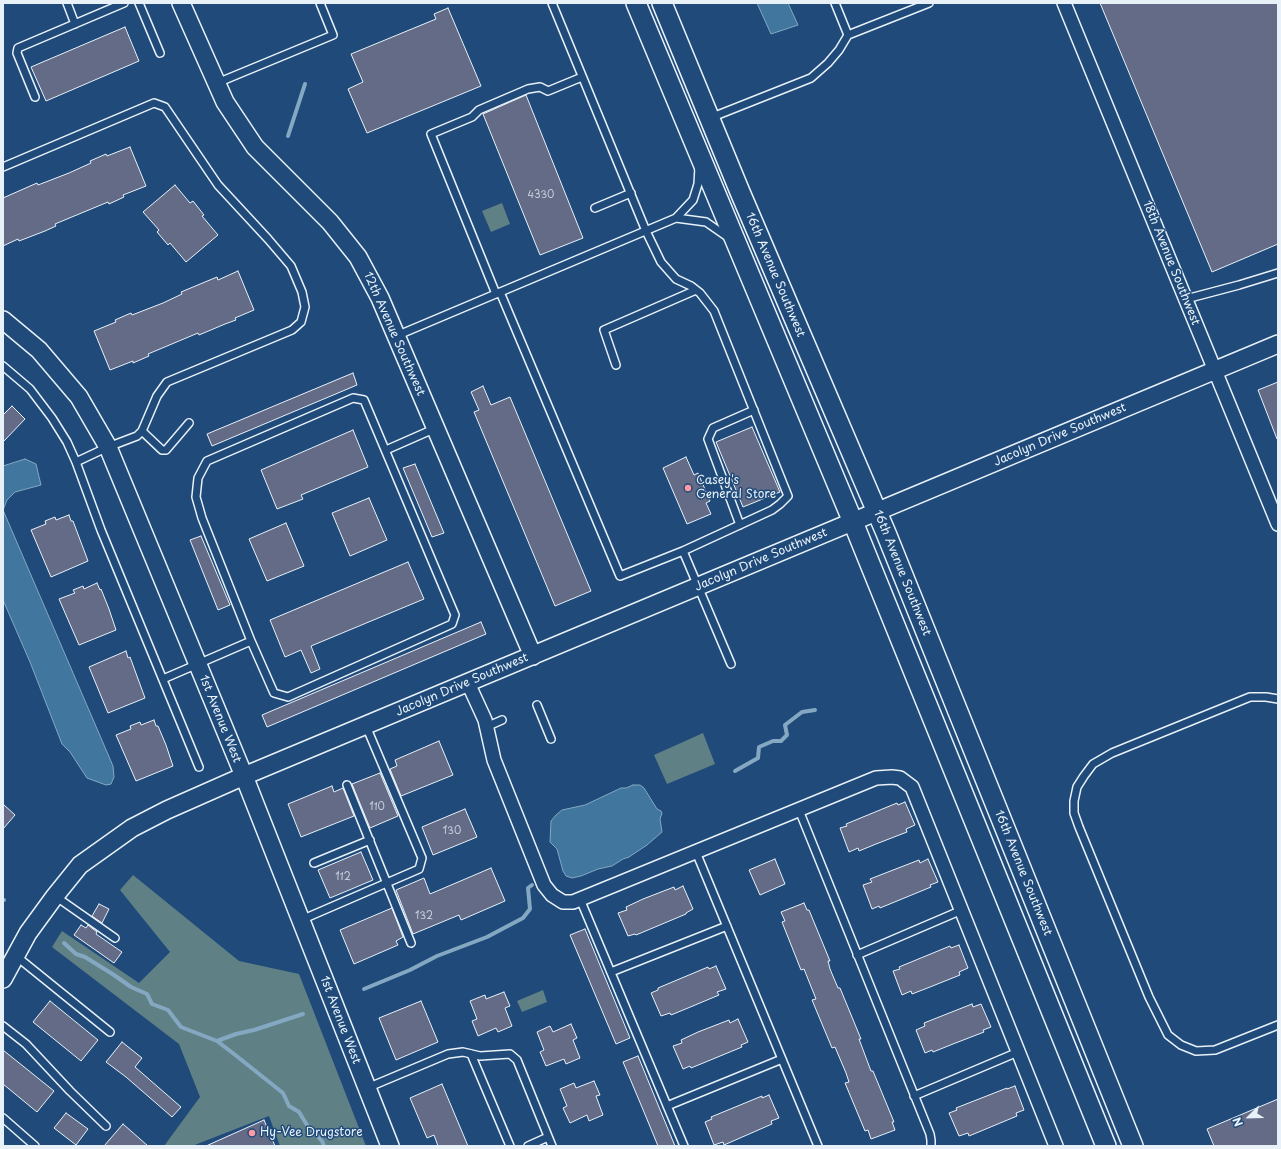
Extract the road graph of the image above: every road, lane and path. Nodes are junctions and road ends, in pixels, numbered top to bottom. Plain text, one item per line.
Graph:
1 (67, 3) edge
2 (124, 3) edge
3 (139, 3) edge
4 (181, 3) edge
5 (320, 3) edge
6 (552, 3) edge
7 (636, 3) edge
8 (662, 3) edge
9 (835, 3) edge
10 (929, 3) edge
11 (1064, 3) edge
12 (76, 24) junction
13 (848, 35) junction
14 (160, 53) dead end
15 (582, 77) junction
16 (217, 83) junction
17 (35, 97) dead end
18 (709, 118) junction
19 (700, 156) junction
20 (3, 167) edge
21 (714, 190) junction
22 (631, 193) junction
23 (595, 208) dead end
24 (676, 218) junction
25 (646, 231) junction
26 (737, 244) junction
27 (1278, 273) edge
28 (777, 280) junction
29 (696, 290) junction
30 (498, 293) junction
31 (1186, 299) junction
32 (3, 320) edge
33 (396, 336) junction
34 (1278, 344) edge
35 (616, 365) dead end
36 (3, 366) edge
37 (1215, 371) junction
38 (754, 410) junction
39 (189, 423) dead end
40 (436, 428) junction
41 (142, 431) junction
42 (108, 447) junction
43 (386, 450) junction
44 (76, 462) junction
45 (877, 512) junction
46 (853, 522) junction
47 (1278, 524) edge
48 (740, 525) junction
49 (683, 551) junction
50 (698, 587) junction
51 (251, 641) junction
52 (533, 656) junction
53 (731, 664) dead end
54 (198, 665) junction
55 (163, 679) junction
56 (468, 683) junction
57 (1278, 699) edge
58 (537, 705) dead end
59 (502, 720) dead end
60 (366, 726) junction
61 (486, 727) junction
62 (551, 739) dead end
63 (199, 767) dead end
64 (244, 776) junction
65 (347, 785) dead end
66 (799, 810) junction
67 (370, 840) junction
68 (696, 852) junction
69 (314, 863) dead end
70 (388, 883) junction
71 (54, 896) junction
72 (580, 899) junction
73 (962, 910) junction
74 (301, 921) junction
75 (727, 926) junction
76 (116, 938) dead end
77 (411, 943) dead end
78 (857, 955) junction
79 (15, 956) junction
80 (611, 972) junction
81 (3, 979) edge
82 (1278, 1025) edge
83 (3, 1026) edge
84 (110, 1032) dead end
85 (1018, 1052) junction
86 (471, 1054) junction
87 (782, 1059) junction
88 (366, 1088) junction
89 (914, 1096) junction
90 (667, 1106) junction
91 (3, 1118) edge
92 (106, 1126) dead end
93 (548, 1137) junction
94 (35, 1146) edge
95 (390, 1146) edge
96 (510, 1146) edge
97 (528, 1146) edge
98 (552, 1146) edge
99 (684, 1146) edge
100 (818, 1146) edge
101 (931, 1146) edge
102 (1056, 1146) edge
103 (1106, 1146) edge
104 (1133, 1146) edge

1 - 12 lane
2 - 12 lane
3 - 14 lane
4 - 16 street, 12th Avenue Southwest
5 - 16 lane
6 - 15 lane
7 - 19 main road, 16th Avenue Southwest
8 - 18 main road, 16th Avenue Southwest
9 - 13 lane
10 - 13 lane
11 - 31 street, 18th Avenue Southwest
12 - 17 lane
13 - 18 lane
15 - 22 lane
15 - 30 lane
16 - 33 street, 12th Avenue Southwest
18 - 28 main road, 16th Avenue Southwest
19 - 21 main road, 16th Avenue Southwest
19 - 24 lane
20 - 41 lane
21 - 26 main road, 16th Avenue Southwest
21 - 28 main road
22 - 23 lane
22 - 25 lane
24 - 25 lane
24 - 26 lane
25 - 29 lane
25 - 30 lane
26 - 46 main road, 16th Avenue Southwest
27 - 31 lane
28 - 45 main road, 16th Avenue Southwest
29 - 35 lane
29 - 38 lane
30 - 33 lane
30 - 49 lane
31 - 37 street, 18th Avenue Southwest
32 - 42 street, 1st Avenue West
33 - 40 street, 12th Avenue Southwest
34 - 37 street, Jacolyn Drive Southwest
36 - 44 lane
37 - 45 street, Jacolyn Drive Southwest
37 - 47 street, 18th Avenue Southwest
38 - 48 lane
38 - 48 lane
39 - 41 lane
40 - 43 lane
40 - 52 street, 12th Avenue Southwest
41 - 42 lane
42 - 44 lane
42 - 54 street, 1st Avenue West
43 - 51 lane
43 - 51 lane
44 - 55 lane
45 - 46 street, Jacolyn Drive Southwest
45 - 104 main road, 16th Avenue Southwest
46 - 50 street, Jacolyn Drive Southwest
46 - 103 main road, 16th Avenue Southwest
48 - 49 lane
49 - 50 lane
50 - 52 street, Jacolyn Drive Southwest
50 - 53 lane
51 - 54 lane
52 - 56 street, Jacolyn Drive Southwest
54 - 55 lane
54 - 64 street, 1st Avenue West
55 - 63 lane
56 - 60 street, Jacolyn Drive Southwest
56 - 61 street
57 - 82 lane
58 - 62 lane
59 - 61 lane
60 - 64 street, Jacolyn Drive Southwest
60 - 70 lane
61 - 72 street
64 - 71 street, Jacolyn Drive Southwest
64 - 74 street, 1st Avenue West
65 - 67 lane
66 - 68 street
66 - 73 street
66 - 78 lane
67 - 69 lane
67 - 70 lane
68 - 72 street
68 - 75 lane
70 - 74 lane
70 - 77 lane
71 - 76 lane
71 - 79 street, Jacolyn Drive Southwest
72 - 80 lane
73 - 78 lane
73 - 85 street
74 - 88 street, 1st Avenue West
75 - 80 lane
75 - 87 lane
78 - 89 lane
79 - 81 street, Jacolyn Drive Southwest
79 - 84 lane
80 - 90 lane
83 - 92 lane
85 - 89 lane
85 - 102 street
86 - 88 lane
86 - 93 lane
86 - 96 lane
87 - 90 lane
87 - 100 lane
88 - 95 street, 1st Avenue West
89 - 101 lane
90 - 99 lane
91 - 94 lane
93 - 97 lane
93 - 98 lane

